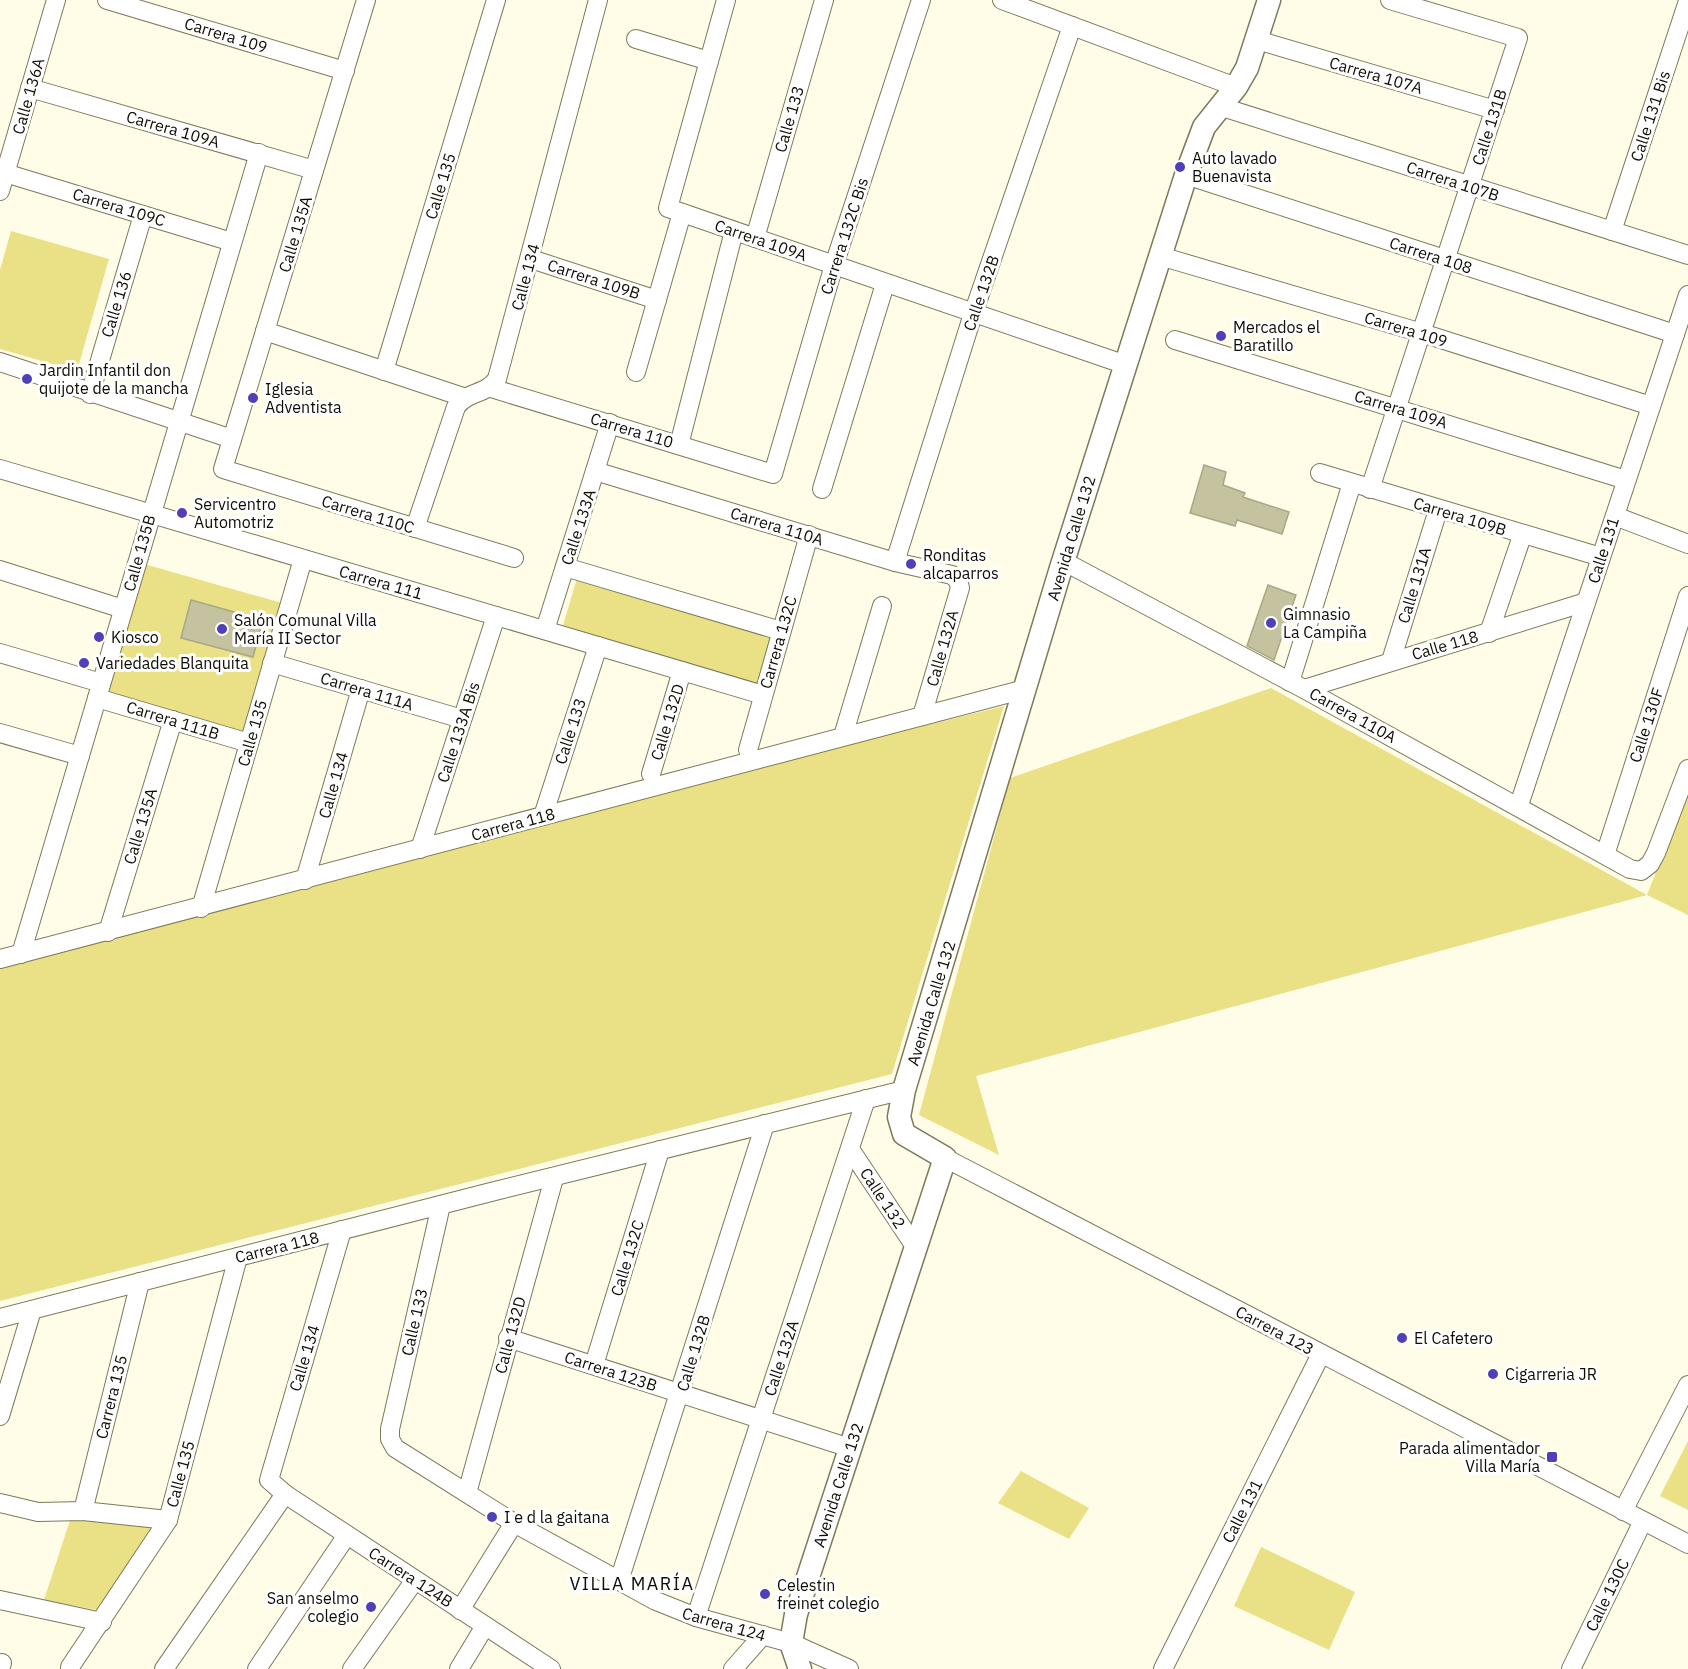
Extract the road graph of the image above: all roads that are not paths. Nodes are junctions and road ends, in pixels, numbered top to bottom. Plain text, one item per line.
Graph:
1 (56, 0) edge
2 (107, 0) edge
3 (366, 0) edge
4 (496, 0) edge
5 (598, 0) edge
6 (726, 0) edge
7 (824, 0) edge
8 (921, 0) edge
9 (1002, 0) edge
10 (1269, 0) edge
11 (1390, 0) edge
12 (1688, 1) edge
13 (1072, 26) junction
14 (636, 39) dead end
15 (1257, 40) junction
16 (709, 61) junction
17 (345, 71) junction
18 (1236, 87) junction
19 (30, 88) junction
20 (1219, 106) junction
21 (1495, 110) junction
22 (259, 153) junction
23 (314, 170) junction
24 (5, 173) junction
25 (1186, 175) junction
26 (1470, 187) junction
27 (0, 191) edge
28 (675, 210) junction
29 (143, 215) junction
30 (734, 231) junction
31 (1612, 231) junction
32 (755, 238) junction
33 (232, 242) junction
34 (1688, 255) edge
35 (1160, 256) junction
36 (531, 259) junction
37 (1446, 260) junction
38 (834, 265) junction
39 (885, 284) junction
40 (1688, 295) edge
41 (657, 300) junction
42 (973, 314) junction
43 (265, 332) junction
44 (1422, 333) junction
45 (1175, 339) dead end
46 (1678, 344) edge
47 (0, 362) edge
48 (1126, 365) junction
49 (384, 371) junction
50 (636, 372) dead end
51 (491, 388) junction
52 (90, 394) junction
53 (463, 398) junction
54 (1651, 406) junction
55 (1397, 407) junction
56 (179, 420) junction
57 (610, 423) junction
58 (232, 439) junction
59 (679, 444) junction
60 (0, 469) edge
61 (223, 469) joint
62 (595, 471) junction
63 (1320, 473) dead end
64 (773, 474) joint
65 (1626, 480) junction
66 (1352, 483) junction
67 (822, 489) dead end
68 (1370, 489) junction
69 (1438, 510) junction
70 (151, 514) junction
71 (1615, 516) junction
72 (415, 528) junction
73 (808, 535) junction
74 (1522, 536) junction
75 (1688, 544) edge
76 (1601, 557) junction
77 (514, 558) dead end
78 (303, 559) junction
79 (1064, 561) junction
80 (895, 562) junction
81 (565, 567) junction
82 (0, 570) edge
83 (958, 580) joint
84 (1688, 596) edge
85 (1586, 602) junction
86 (882, 606) dead end
87 (123, 609) junction
88 (496, 616) junction
89 (545, 630) junction
90 (782, 631) junction
91 (1489, 633) junction
92 (598, 646) junction
93 (0, 653) edge
94 (1391, 661) junction
95 (272, 663) junction
96 (682, 671) junction
97 (1297, 685) junction
98 (1025, 688) junction
99 (361, 689) junction
100 (99, 690) junction
101 (763, 695) junction
102 (922, 716) junction
103 (462, 719) junction
104 (173, 720) junction
105 (0, 733) edge
106 (843, 736) junction
107 (249, 743) junction
108 (748, 750) dead end
109 (80, 756) junction
110 (1688, 769) edge
111 (651, 774) dead end
112 (1519, 805) junction
113 (543, 816) junction
114 (420, 849) junction
115 (1605, 855) junction
116 (306, 880) junction
117 (201, 908) junction
118 (108, 932) junction
119 (21, 954) junction
120 (0, 960) edge
121 (904, 1090) junction
122 (866, 1099) junction
123 (765, 1124) junction
124 (850, 1149) junction
125 (660, 1150) junction
126 (945, 1158) junction
127 (554, 1178) junction
128 (441, 1205) junction
129 (342, 1230) junction
130 (916, 1248) junction
131 (238, 1257) junction
132 (140, 1282) junction
133 (32, 1310) junction
134 (0, 1318) edge
135 (508, 1338) junction
136 (1321, 1354) junction
137 (594, 1365) junction
138 (1688, 1385) edge
139 (681, 1393) junction
140 (0, 1416) edge
141 (761, 1419) junction
142 (390, 1439) joint
143 (850, 1448) junction
144 (279, 1490) junction
145 (467, 1493) junction
146 (0, 1503) edge
147 (83, 1511) junction
148 (1623, 1511) junction
149 (168, 1520) junction
150 (1643, 1521) junction
151 (514, 1523) junction
152 (347, 1535) junction
153 (1688, 1544) edge
154 (415, 1580) junction
155 (619, 1581) junction
156 (0, 1600) edge
157 (460, 1610) junction
158 (696, 1617) junction
159 (102, 1622) junction
160 (485, 1626) junction
161 (764, 1635) junction
162 (791, 1643) junction
163 (70, 1668) edge
164 (164, 1669) edge
165 (257, 1669) edge
166 (352, 1669) edge
167 (459, 1669) edge
168 (551, 1669) edge
169 (733, 1669) edge
170 (800, 1669) edge
171 (849, 1669) edge
172 (1163, 1669) edge
173 (1571, 1669) edge

1 - 19 street, Calle 136A
2 - 17 street, Carrera 109
3 - 17 street, Calle 135A
4 - 49 street, Calle 135
5 - 36 street, Calle 134
6 - 16 street
7 - 32 street, Calle 133
8 - 38 street, Carrera 132C Bis
9 - 13 street
10 - 15 main road, Avenida Calle 132
11 - 21 street, Calle 131B
12 - 31 street, Calle 131 Bis
13 - 18 street
13 - 42 street, Calle 132B
14 - 16 street
15 - 18 main road, Avenida Calle 132
15 - 21 street, Carrera 107A
16 - 28 street
17 - 23 street, Calle 135A
18 - 20 main road, Avenida Calle 132
19 - 22 street, Carrera 109A
19 - 24 street, Calle 136A
20 - 25 main road, Avenida Calle 132
20 - 26 street, Carrera 107B
21 - 26 street, Calle 131B
22 - 23 street, Carrera 109A
22 - 33 street, Calle 135B
23 - 43 street, Calle 135A
24 - 27 street, Calle 136A
24 - 29 street, Carrera 109C
25 - 35 main road, Avenida Calle 132
25 - 37 street, Carrera 108
26 - 31 street, Carrera 107B
26 - 37 street, Calle 131B
28 - 30 street, Carrera 109A
28 - 41 street
29 - 33 street, Carrera 109C
29 - 52 street, Calle 136
30 - 32 street, Carrera 109A
30 - 59 street
31 - 34 street, Carrera 107B
32 - 38 street, Carrera 109A
33 - 56 street, Calle 135B
35 - 44 street, Carrera 109
35 - 48 main road, Avenida Calle 132
36 - 41 street, Carrera 109B
36 - 51 street, Calle 134
37 - 44 street, Calle 131B
37 - 46 street, Carrera 108
38 - 39 street, Carrera 109A
38 - 64 street, Carrera 132C Bis
39 - 42 street, Carrera 109A
39 - 67 street
40 - 46 street, Calle 131
41 - 50 street
42 - 48 street, Carrera 109A
42 - 80 street, Calle 132B
43 - 49 street
43 - 58 street, Calle 135A
44 - 54 street, Carrera 109
44 - 55 street, Calle 131B
45 - 55 street, Carrera 109A
46 - 54 street, Calle 131
47 - 52 street
48 - 79 main road, Avenida Calle 132
49 - 53 street
51 - 53 street
51 - 57 street, Carrera 110
52 - 56 street
53 - 72 street
54 - 65 street, Calle 131
55 - 65 street, Carrera 109A
55 - 68 street, Calle 131B
56 - 58 street
56 - 70 street, Calle 135B
57 - 59 street, Carrera 110
57 - 62 street, Calle 133A
58 - 61 street, Calle 135A
59 - 64 street, Carrera 110
60 - 70 street, Carrera 111
61 - 72 street, Carrera 110C
62 - 73 street, Carrera 110A
62 - 81 street, Calle 133A
63 - 66 street, Carrera 109B
65 - 71 street, Calle 131
66 - 68 street, Carrera 109B
66 - 97 street
68 - 69 street, Carrera 109B
69 - 74 street, Carrera 109B
69 - 94 street, Calle 131A
70 - 78 street, Carrera 111
70 - 87 street, Calle 135B
71 - 75 street
71 - 76 street, Calle 131
72 - 77 street, Carrera 110C
73 - 80 street, Carrera 110A
73 - 90 street, Carrera 132C
74 - 76 street, Carrera 109B
74 - 91 street
76 - 85 street, Calle 131
78 - 88 street, Carrera 111
78 - 95 street, Calle 135
79 - 97 street, Carrera 110A
79 - 98 main road, Avenida Calle 132
80 - 83 street, Carrera 110A
81 - 89 street, Calle 133A
81 - 90 street
82 - 87 street
83 - 102 street, Calle 132A
84 - 115 street, Calle 130F
85 - 91 street, Calle 118
85 - 112 street, Calle 131
86 - 106 street
87 - 100 street, Calle 135B
88 - 89 street, Carrera 111
88 - 103 street, Calle 133A Bis
89 - 92 street, Carrera 111
90 - 101 street, Carrera 132C
91 - 94 street, Calle 118
92 - 96 street, Carrera 111
92 - 113 street, Calle 133
93 - 100 street, Carrera 111B
94 - 97 street, Calle 118
95 - 99 street, Carrera 111A
95 - 107 street, Calle 135
96 - 101 street, Carrera 111
96 - 111 street, Calle 132D
97 - 112 street, Carrera 110A
98 - 102 street, Carrera 118
98 - 121 main road, Avenida Calle 132
99 - 103 street, Carrera 111A
99 - 116 street, Calle 134
100 - 104 street, Carrera 111B
100 - 109 street, Calle 135B
101 - 108 street, Carrera 132C
102 - 106 street, Carrera 118
103 - 114 street, Calle 133A Bis
104 - 107 street, Carrera 111B
104 - 118 street, Calle 135A
105 - 109 street
106 - 113 street, Carrera 118
107 - 117 street, Calle 135
109 - 119 street, Calle 135B
110 - 115 street, Carrera 110A
112 - 115 street, Carrera 110A
113 - 114 street, Carrera 118
114 - 116 street, Carrera 118
116 - 117 street, Carrera 118
117 - 118 street, Carrera 118
118 - 119 street, Carrera 118
119 - 120 street, Carrera 118
121 - 122 street, Carrera 118
121 - 126 main road, Carrera 123
122 - 123 street, Carrera 118
122 - 124 street, Calle 132A
123 - 125 street, Carrera 118
123 - 139 street, Calle 132B
124 - 130 street, Calle 132
124 - 141 street, Calle 132A
125 - 127 street, Carrera 118
125 - 137 street, Calle 132C
126 - 130 main road, Avenida Calle 132
126 - 136 street, Carrera 123
127 - 128 street, Carrera 118
127 - 135 street, Calle 132D
128 - 129 street, Carrera 118
128 - 142 street, Calle 133
129 - 131 street, Carrera 118
129 - 144 street, Calle 134
130 - 143 main road, Avenida Calle 132
131 - 132 street, Carrera 118
131 - 149 street, Calle 135
132 - 133 street, Carrera 118
132 - 147 street, Carrera 135
133 - 134 street, Carrera 118
133 - 140 street
135 - 137 street, Carrera 123B
135 - 145 street, Calle 132D
136 - 148 street, Carrera 123
136 - 172 street, Calle 131
137 - 139 street, Carrera 123B
138 - 148 street
139 - 141 street, Carrera 123B
139 - 155 street, Calle 132B
141 - 143 street, Carrera 123B
141 - 158 street, Calle 132A
142 - 145 street, Carrera 124
143 - 162 main road, Avenida Calle 132
144 - 152 street, Carrera 124B
144 - 164 street, Calle 134
145 - 151 street, Carrera 124
146 - 147 street
147 - 149 street
148 - 150 street, Carrera 123
149 - 159 street, Calle 135
150 - 153 street, Carrera 123
150 - 173 street, Calle 130C
151 - 155 street, Carrera 124
151 - 157 street
152 - 154 street, Carrera 124B
152 - 165 street
154 - 157 street, Carrera 124B
154 - 166 street
155 - 158 street, Carrera 124
156 - 159 street
157 - 160 street, Carrera 124B
158 - 161 street, Carrera 124
159 - 163 street, Calle 135
160 - 167 street
160 - 168 street, Carrera 124B
161 - 162 street, Carrera 124
161 - 169 street
162 - 170 main road
162 - 171 street, Carrera 124

